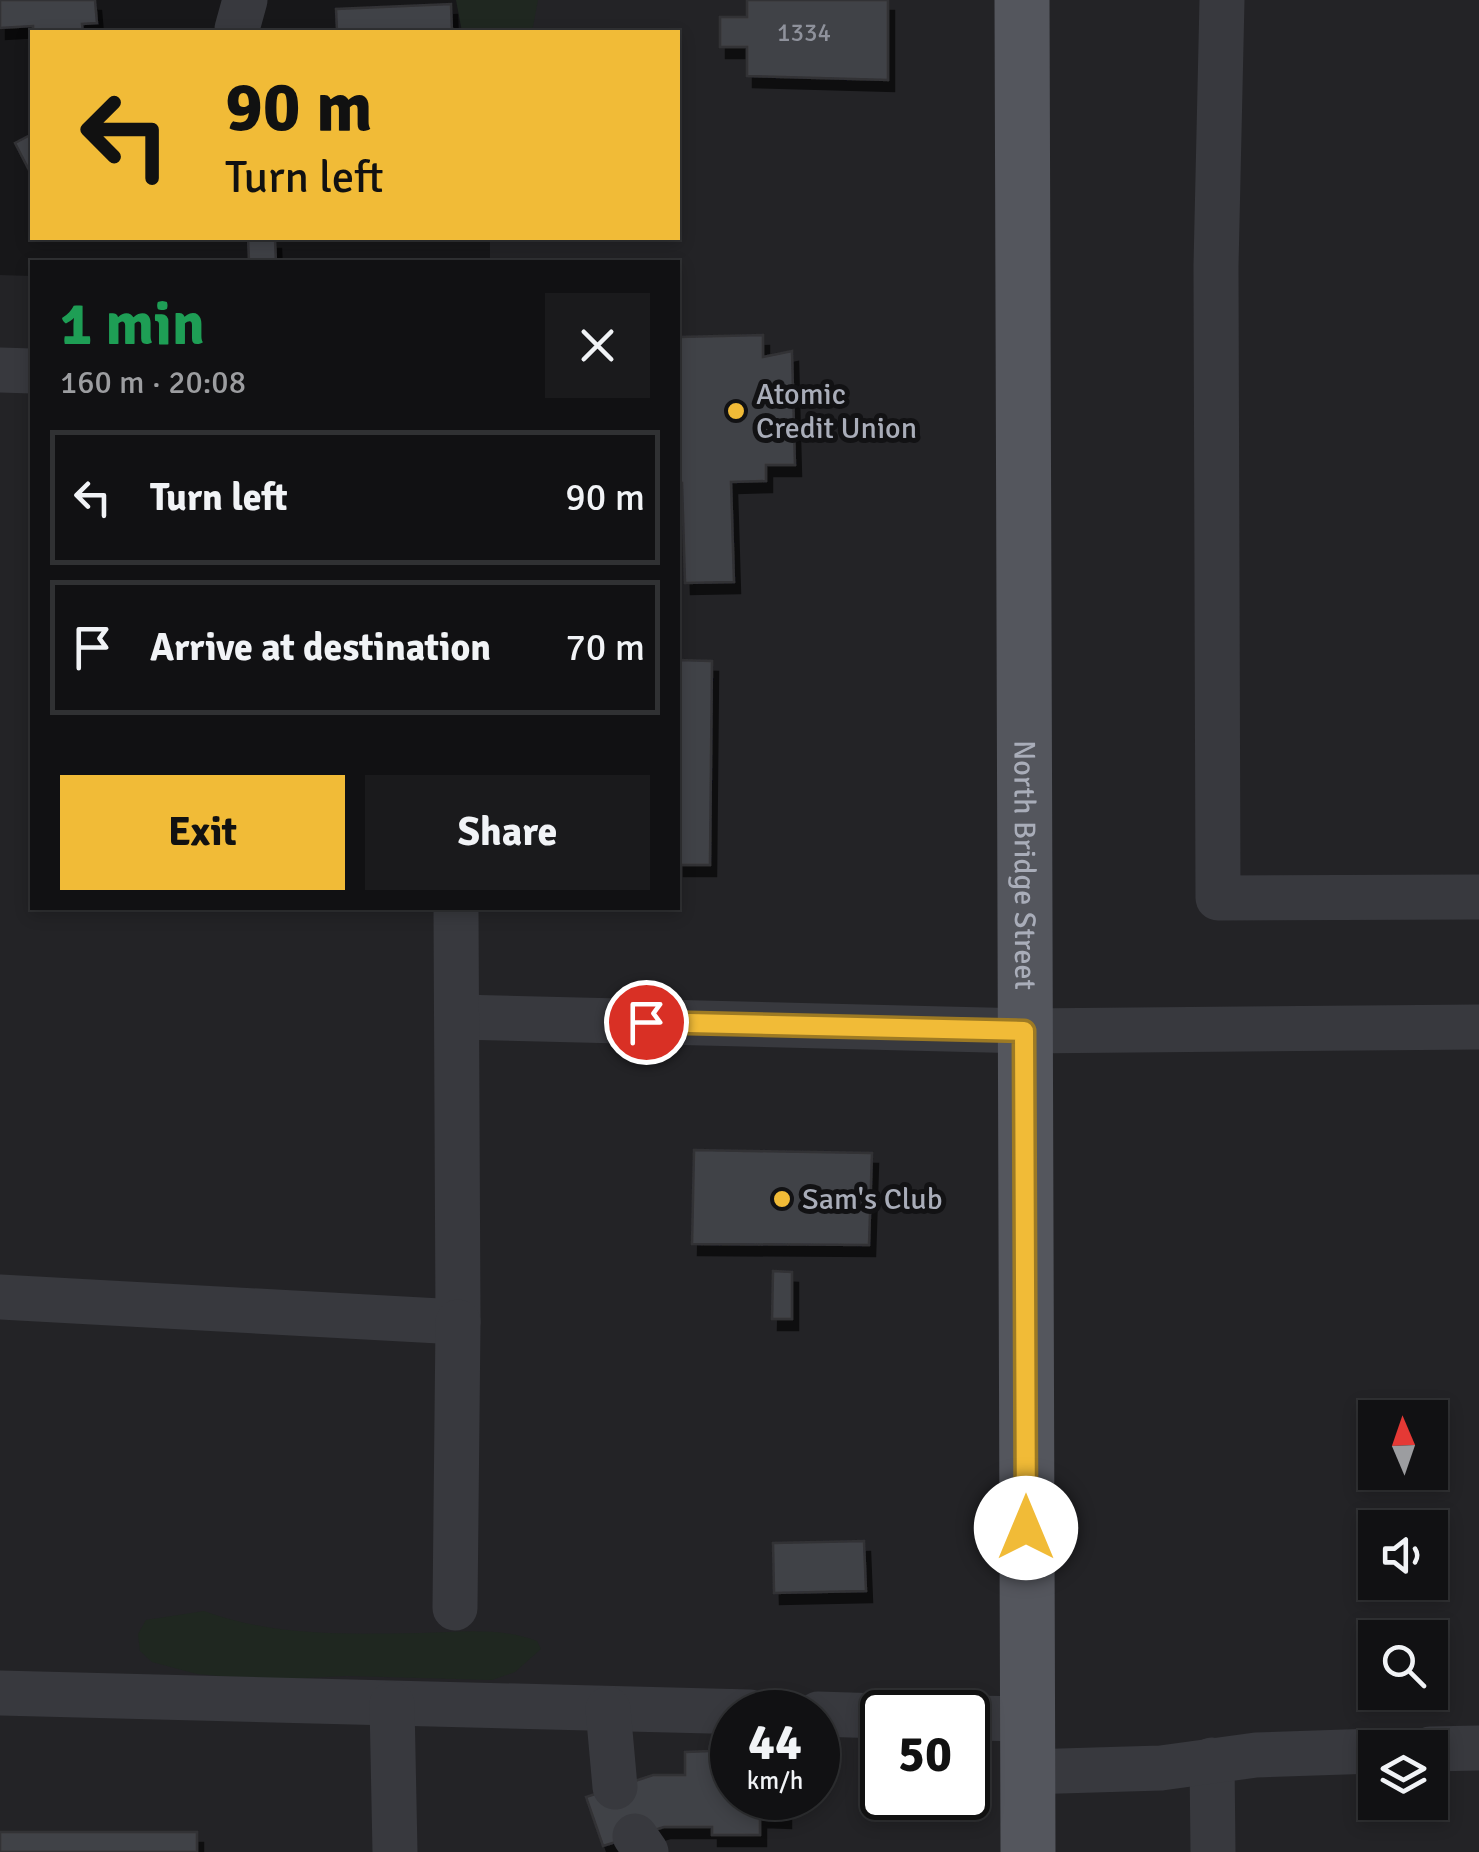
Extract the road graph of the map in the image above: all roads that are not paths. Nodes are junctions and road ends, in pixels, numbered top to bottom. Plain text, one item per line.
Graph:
1 (1022, 0) edge
2 (1222, 0) edge
3 (0, 370) edge
4 (30, 372) edge
5 (1479, 897) edge
6 (456, 910) edge
7 (458, 1017) junction
8 (1479, 1027) edge
9 (1024, 1031) junction
10 (0, 1296) edge
11 (458, 1322) junction
12 (455, 1608) dead end
13 (0, 1693) edge
14 (392, 1704) junction
15 (608, 1709) junction
16 (710, 1711) edge
17 (990, 1718) edge
18 (1028, 1719) junction
19 (1479, 1748) edge
20 (1448, 1749) edge
21 (1358, 1752) edge
22 (1212, 1760) junction
23 (1028, 1772) junction
24 (616, 1788) dead end
25 (395, 1852) edge
26 (1028, 1852) edge
27 (1213, 1852) edge

1 - 9 main road, North Bridge Street
2 - 5 lane
3 - 4 lane
6 - 7 lane
7 - 9 lane
7 - 11 lane
8 - 9 lane
9 - 18 main road, North Bridge Street
10 - 11 lane
11 - 12 lane
13 - 14 lane
14 - 15 lane
14 - 25 lane
15 - 16 lane
15 - 24 lane
17 - 18 lane
18 - 23 main road, North Bridge Street
19 - 20 lane
21 - 22 lane
22 - 23 lane
22 - 27 lane
23 - 26 main road, North Bridge Street

